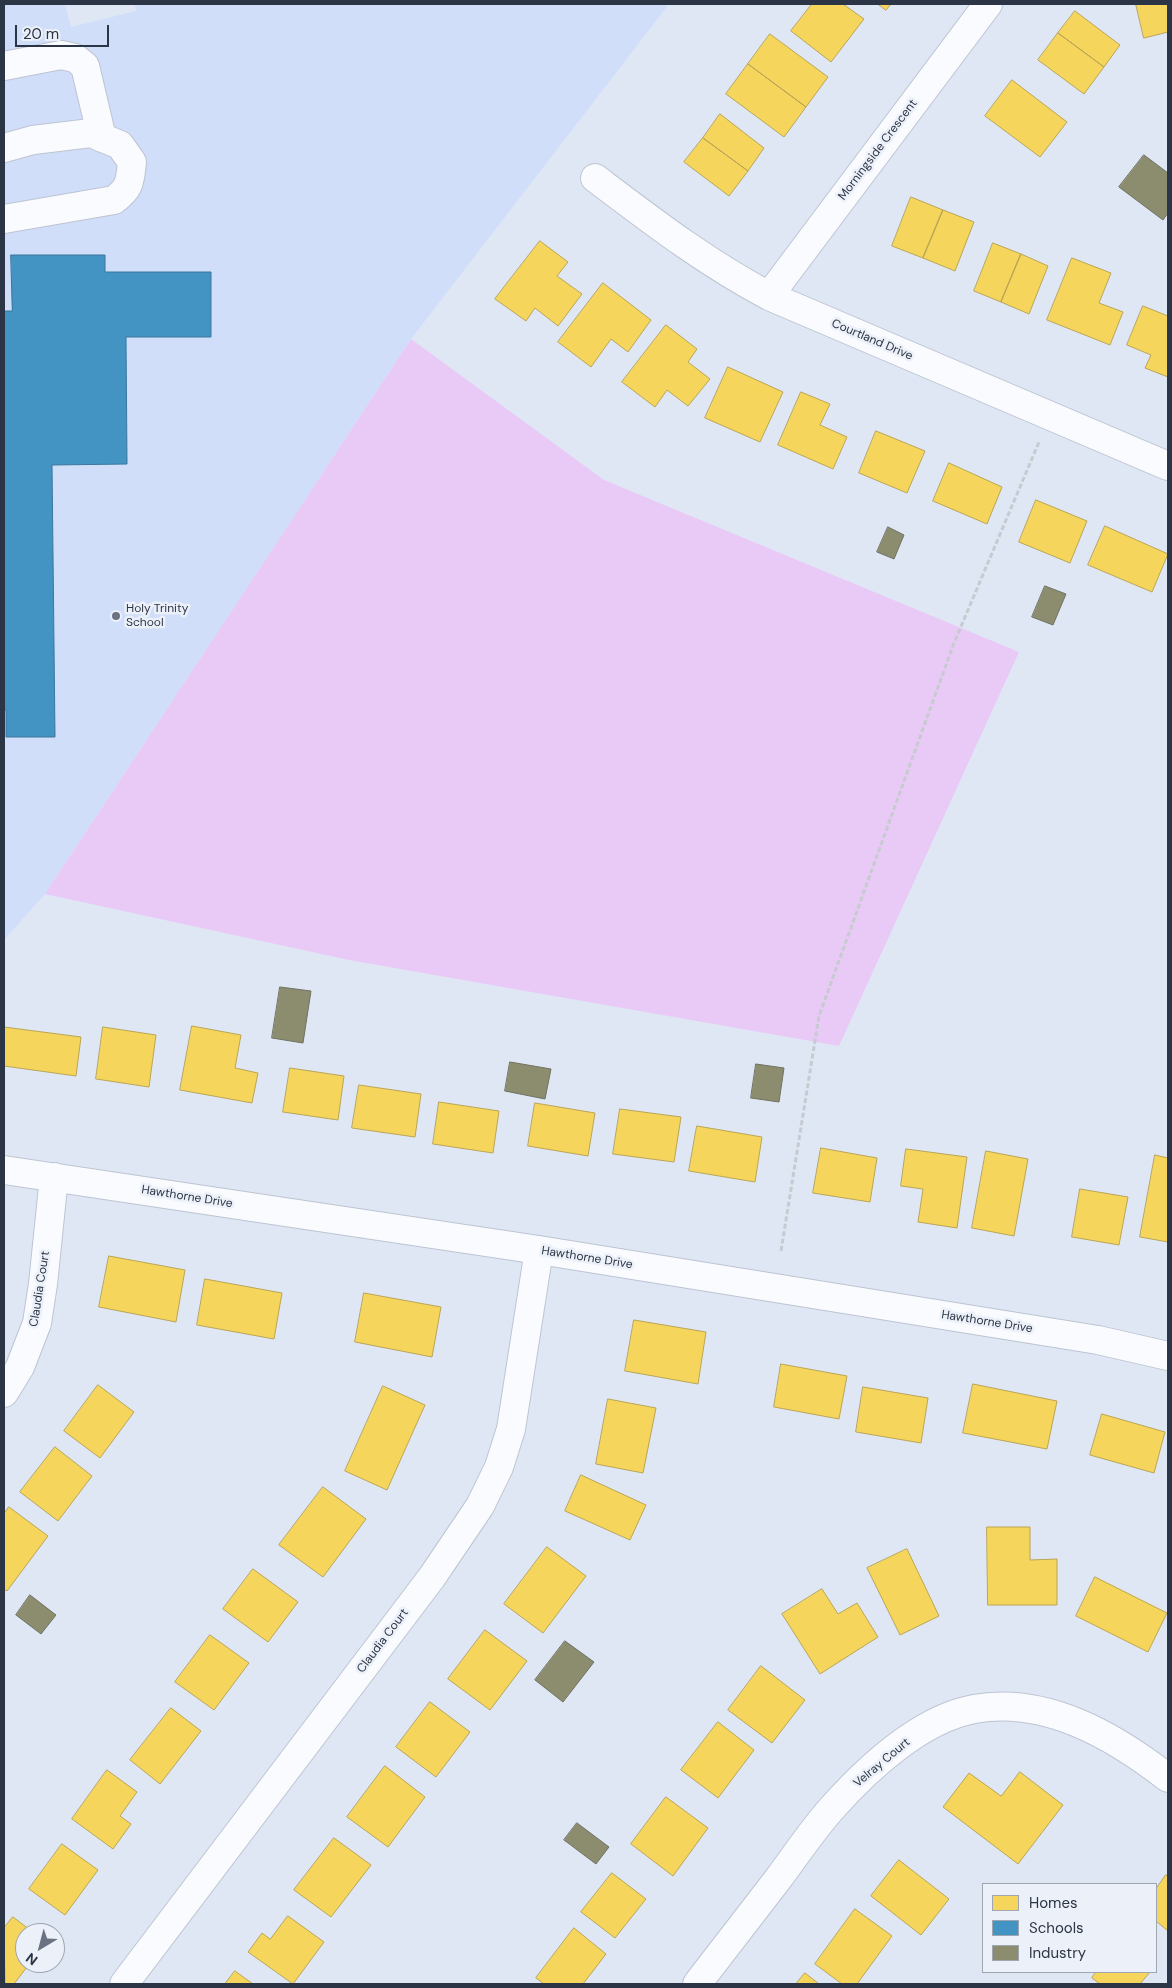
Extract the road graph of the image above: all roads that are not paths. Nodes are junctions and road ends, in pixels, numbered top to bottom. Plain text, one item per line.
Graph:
1 (988, 4) edge
2 (4, 66) edge
3 (102, 138) junction
4 (4, 148) edge
5 (595, 178) dead end
6 (4, 219) edge
7 (769, 296) junction
8 (1168, 466) edge
9 (4, 1170) edge
10 (54, 1177) junction
11 (539, 1250) junction
12 (1168, 1356) edge
13 (4, 1393) edge
14 (1168, 1778) edge
15 (124, 1984) edge
16 (697, 1984) edge

1 - 7 street, Morningside Crescent
2 - 3 street
3 - 4 street
3 - 6 street
5 - 7 street, Courtland Drive
7 - 8 street, Courtland Drive
9 - 10 street, Hawthorne Drive
10 - 11 street, Hawthorne Drive
10 - 13 street, Claudia Court
11 - 12 street, Hawthorne Drive
11 - 15 street, Claudia Court
14 - 16 street, Velray Court

